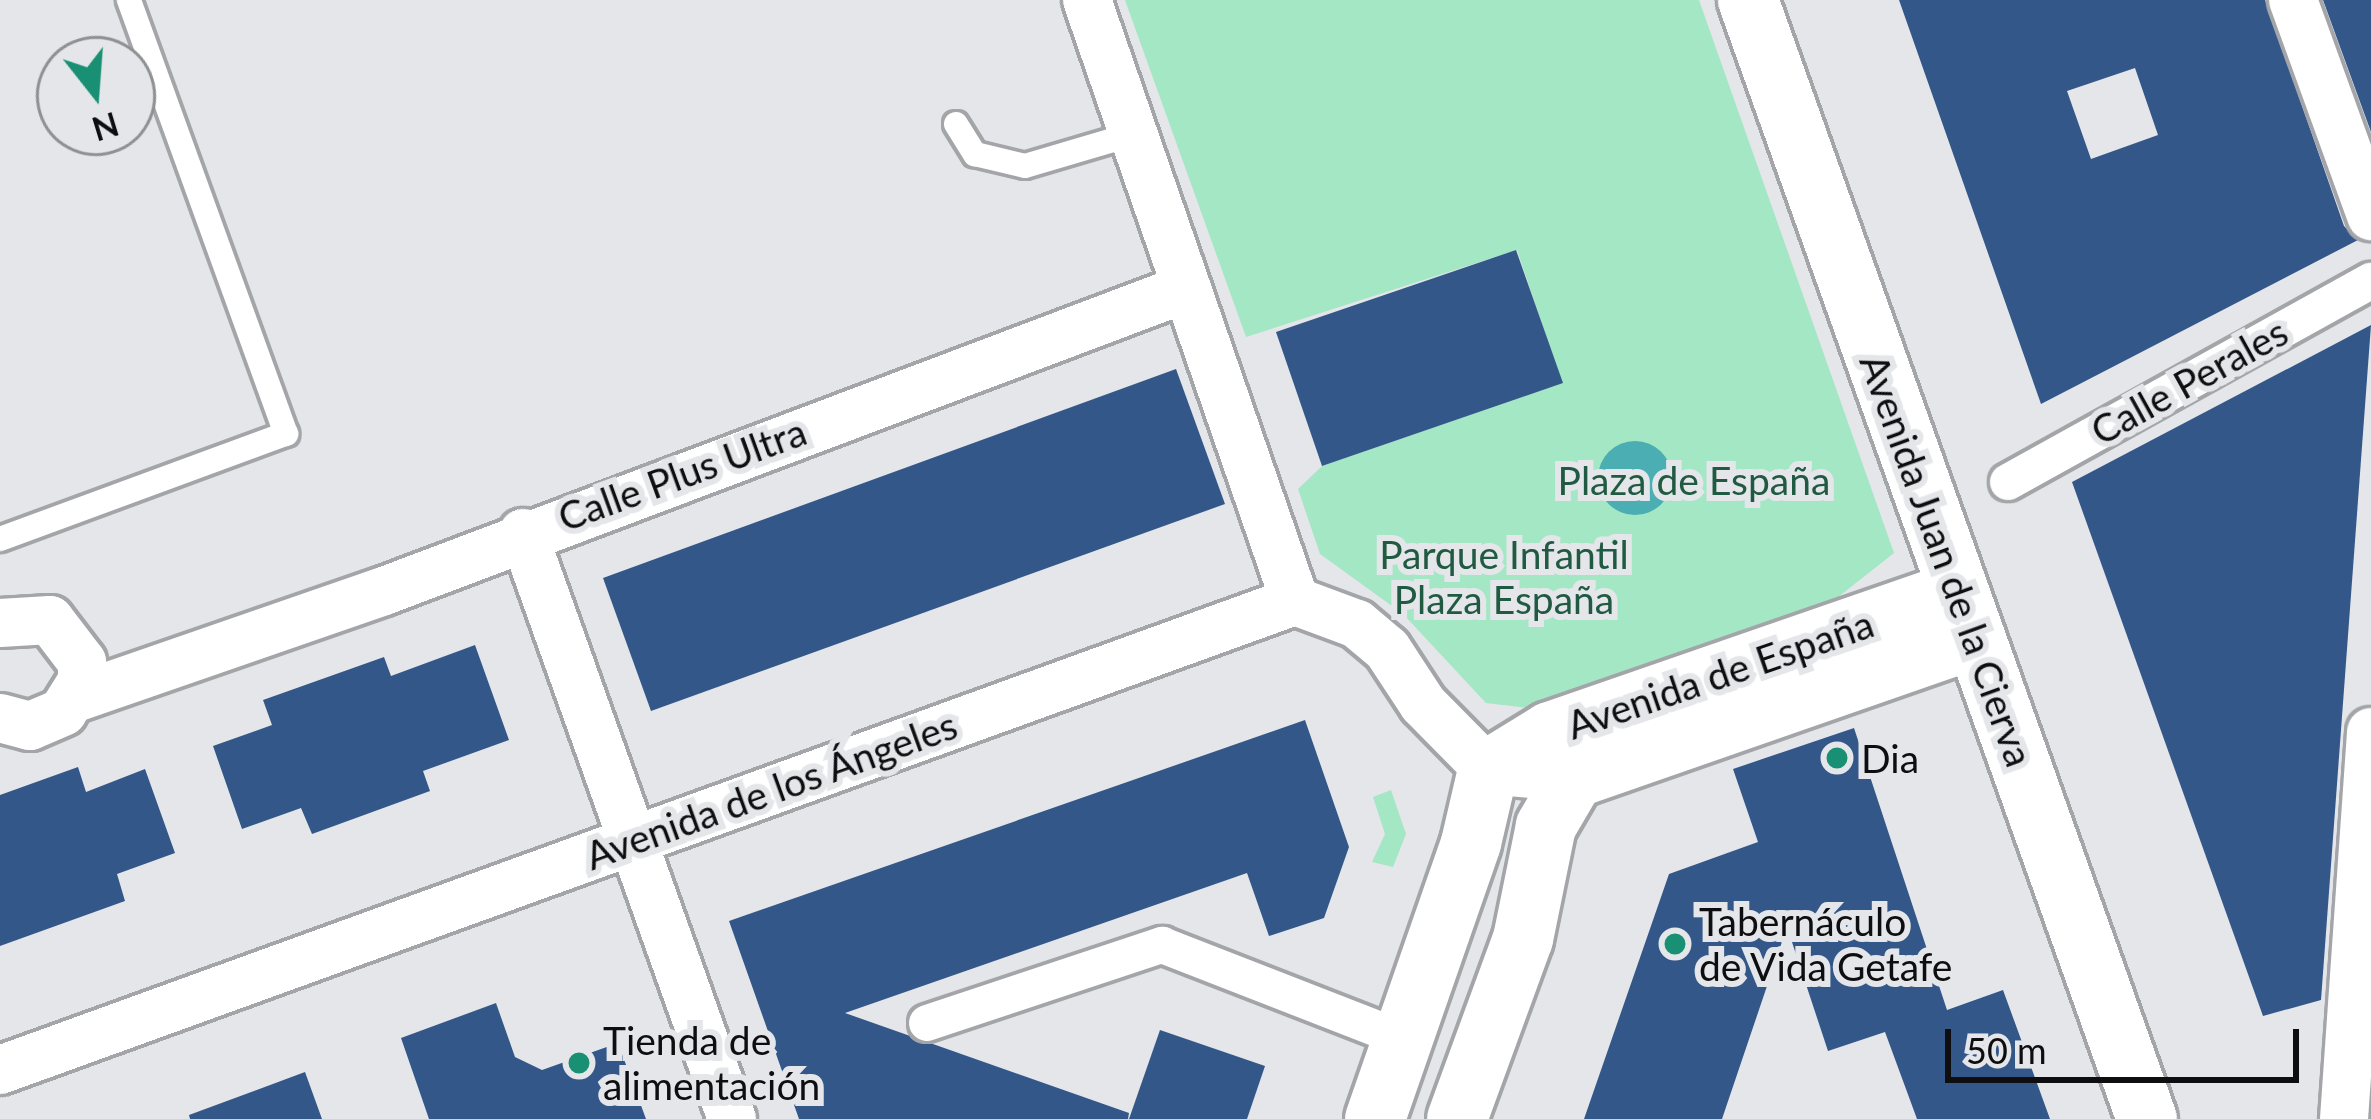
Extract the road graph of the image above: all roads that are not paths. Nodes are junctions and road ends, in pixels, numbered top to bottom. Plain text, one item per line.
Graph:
1 (129, 0) edge
2 (1087, 0) edge
3 (1748, 0) edge
4 (2293, 0) edge
5 (956, 124) dead end
6 (1133, 134) junction
7 (2371, 216) edge
8 (2371, 281) edge
9 (1186, 288) junction
10 (2008, 482) dead end
11 (524, 532) junction
12 (0, 538) edge
13 (1295, 601) junction
14 (1966, 615) junction
15 (50, 620) junction
16 (0, 623) edge
17 (178, 663) junction
18 (75, 698) junction
19 (10, 726) edge
20 (2371, 732) edge
21 (1488, 770) junction
22 (1574, 778) junction
23 (633, 840) junction
24 (927, 1023) dead end
25 (1403, 1039) junction
26 (0, 1070) edge
27 (732, 1119) edge
28 (1375, 1119) edge
29 (1457, 1119) edge
30 (2147, 1119) edge
31 (2344, 1119) edge

1 - 12 lane
2 - 6 street
3 - 14 street, Avenida Juan de la Cierva
4 - 7 street
5 - 6 lane
6 - 9 street
8 - 10 street, Calle Perales
9 - 11 street, Calle Plus Ultra
9 - 13 street
11 - 17 street, Calle Plus Ultra
11 - 23 street
13 - 21 street
13 - 23 street, Avenida de los Ángeles
14 - 21 street, Avenida de España
14 - 22 street, Avenida de España
14 - 30 street, Avenida Juan de la Cierva
15 - 16 street
15 - 17 street
15 - 18 street
17 - 18 street, Calle Plus Ultra
18 - 19 street, Calle Plus Ultra
20 - 31 street
21 - 22 street, Avenida de España
21 - 25 street
22 - 29 street, Avenida de España
23 - 26 street, Avenida de los Ángeles
23 - 27 street
24 - 25 street
25 - 28 street

